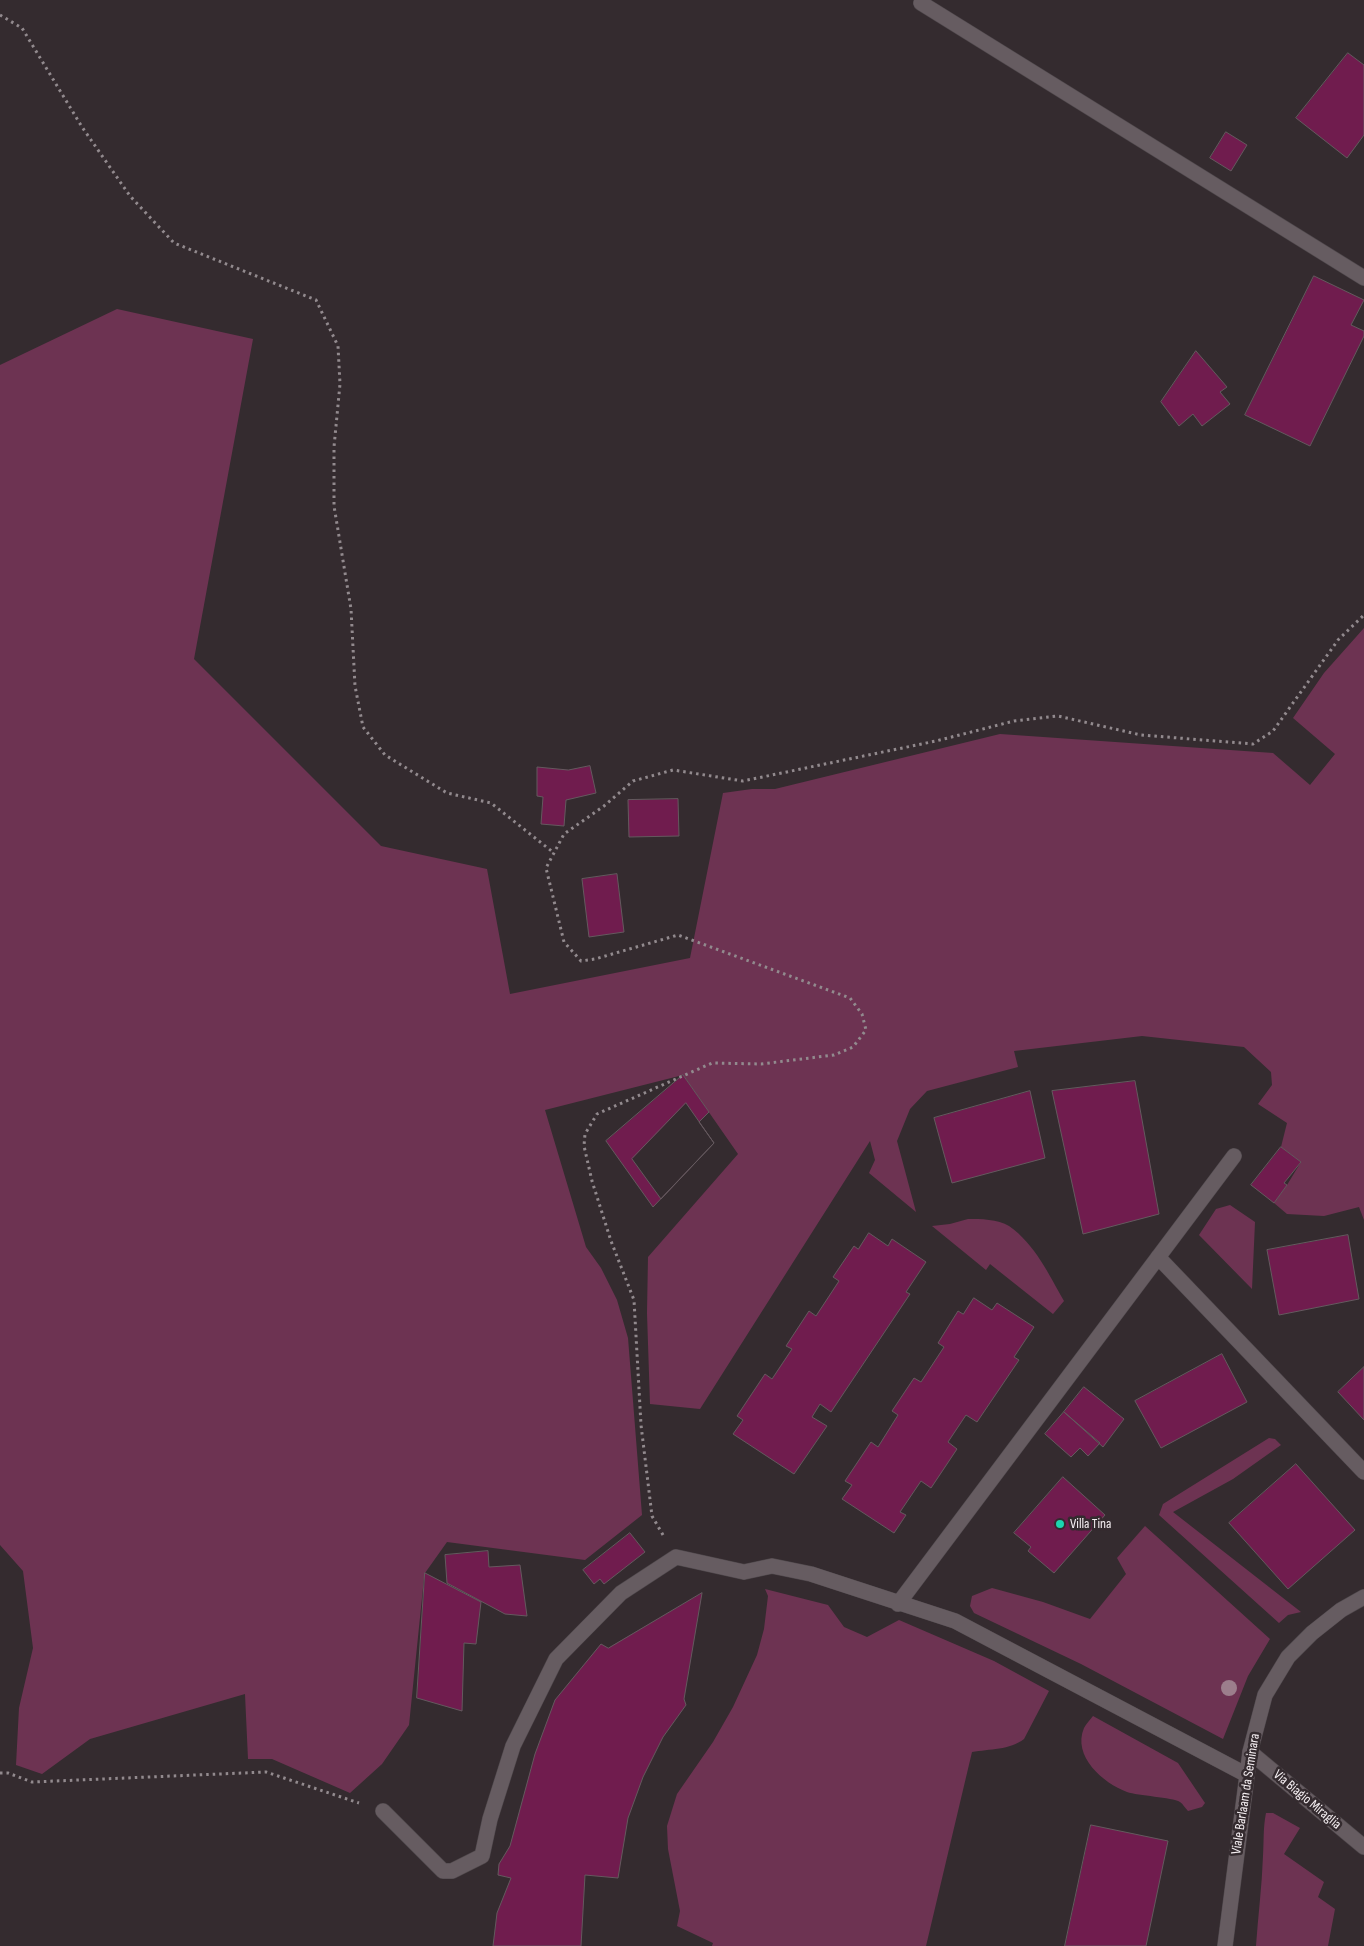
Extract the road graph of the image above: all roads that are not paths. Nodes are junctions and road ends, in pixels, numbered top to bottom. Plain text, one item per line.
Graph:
1 (922, 3) dead end
2 (1364, 278) edge
3 (1234, 1156) dead end
4 (1158, 1258) junction
5 (1364, 1472) edge
6 (1364, 1598) edge
7 (898, 1604) junction
8 (1250, 1752) junction
9 (1247, 1775) junction
10 (383, 1811) road end
11 (1364, 1847) edge
12 (1225, 1946) edge

1 - 2 street
3 - 4 street
4 - 5 street
4 - 7 street
6 - 8 street, Viale Barlaam da Seminara
7 - 9 street
7 - 10 street
8 - 9 street, Viale Barlaam da Seminara
8 - 11 street, Via Biagio Miraglia
9 - 12 street, Viale Barlaam da Seminara

